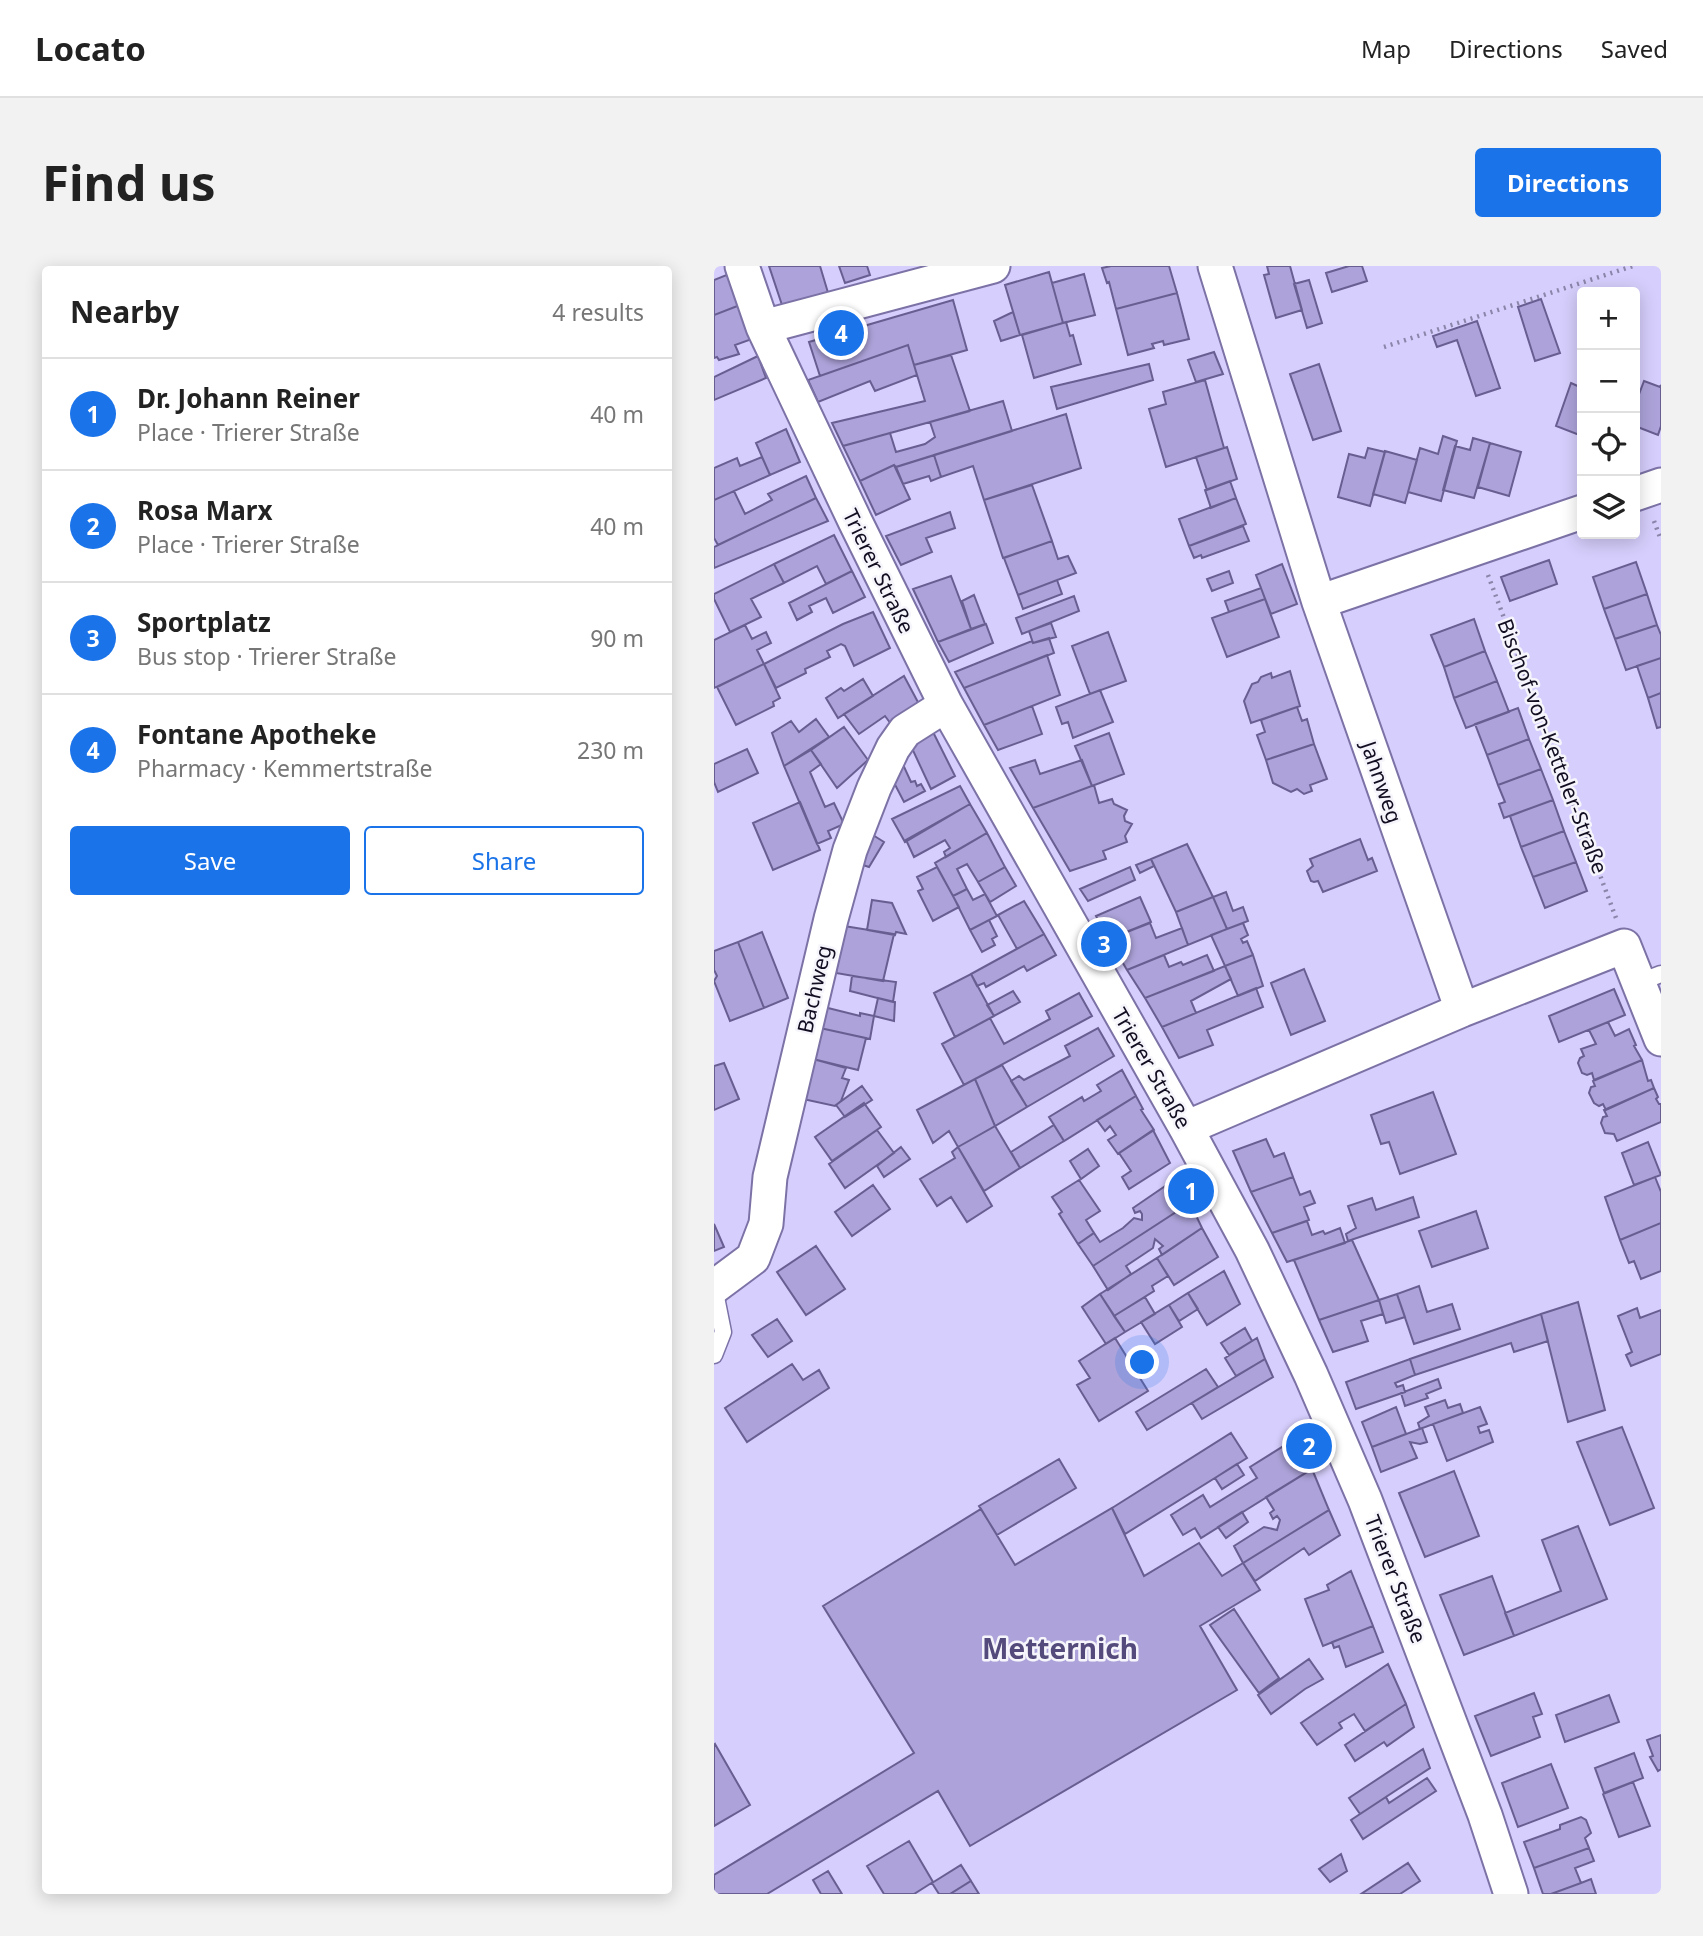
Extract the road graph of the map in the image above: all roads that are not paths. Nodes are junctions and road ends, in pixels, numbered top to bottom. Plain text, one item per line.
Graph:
1 (742, 266) edge
2 (993, 266) edge
3 (1215, 266) edge
4 (763, 327) junction
5 (1661, 485) edge
6 (1640, 492) edge
7 (1577, 514) edge
8 (1319, 602) junction
9 (946, 705) junction
10 (1650, 978) edge
11 (1462, 1010) junction
12 (1661, 1039) edge
13 (1186, 1128) junction
14 (714, 1287) edge
15 (714, 1355) edge
16 (1511, 1894) edge

1 - 4 street, Trierer Straße
2 - 4 street
3 - 8 street, Jahnweg
4 - 9 street, Trierer Straße
5 - 6 street
7 - 8 street
8 - 11 street, Jahnweg
9 - 13 street, Trierer Straße
9 - 14 street, Bachweg
10 - 11 street
10 - 12 street
11 - 13 street
13 - 16 street, Trierer Straße
14 - 15 lane, Bachweg

